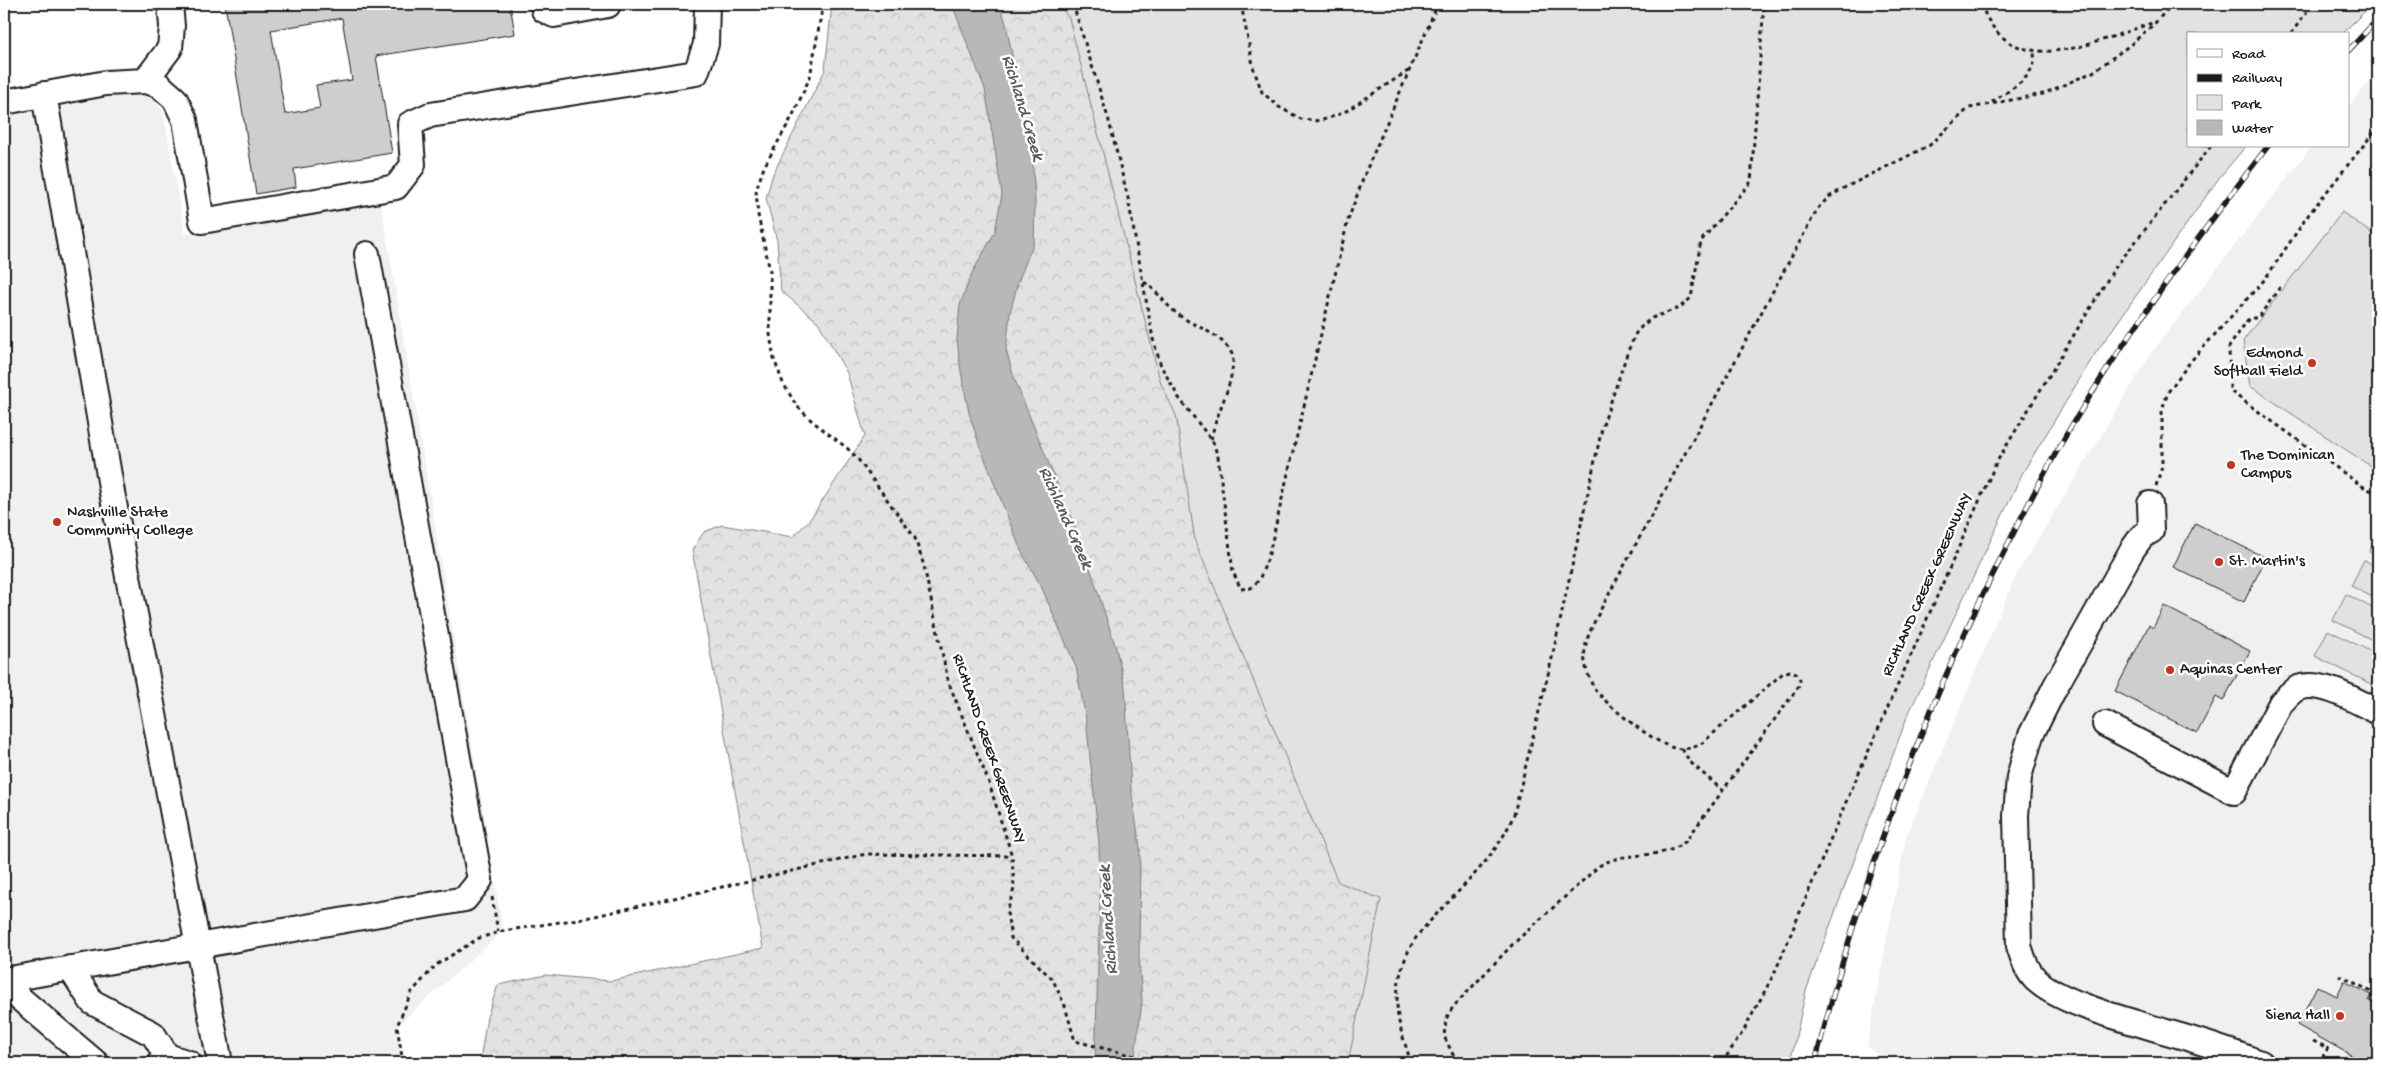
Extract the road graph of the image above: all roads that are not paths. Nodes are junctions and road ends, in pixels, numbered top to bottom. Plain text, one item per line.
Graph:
1 (170, 4) edge
2 (542, 4) edge
3 (611, 4) edge
4 (707, 4) edge
5 (146, 81) junction
6 (44, 94) junction
7 (4, 102) edge
8 (367, 254) dead end
9 (2150, 504) road end
10 (2378, 712) edge
11 (2105, 724) dead end
12 (199, 946) junction
13 (70, 968) junction
14 (4, 980) edge
15 (4, 985) edge
16 (172, 1061) edge
17 (96, 1063) edge
18 (220, 1063) edge
19 (2261, 1063) edge

1 - 5 street
2 - 3 street
4 - 5 street
5 - 6 street
6 - 7 street
6 - 12 street
8 - 12 street
9 - 19 street
10 - 11 street
12 - 13 street
12 - 18 street
13 - 14 street
13 - 16 street
15 - 17 street

